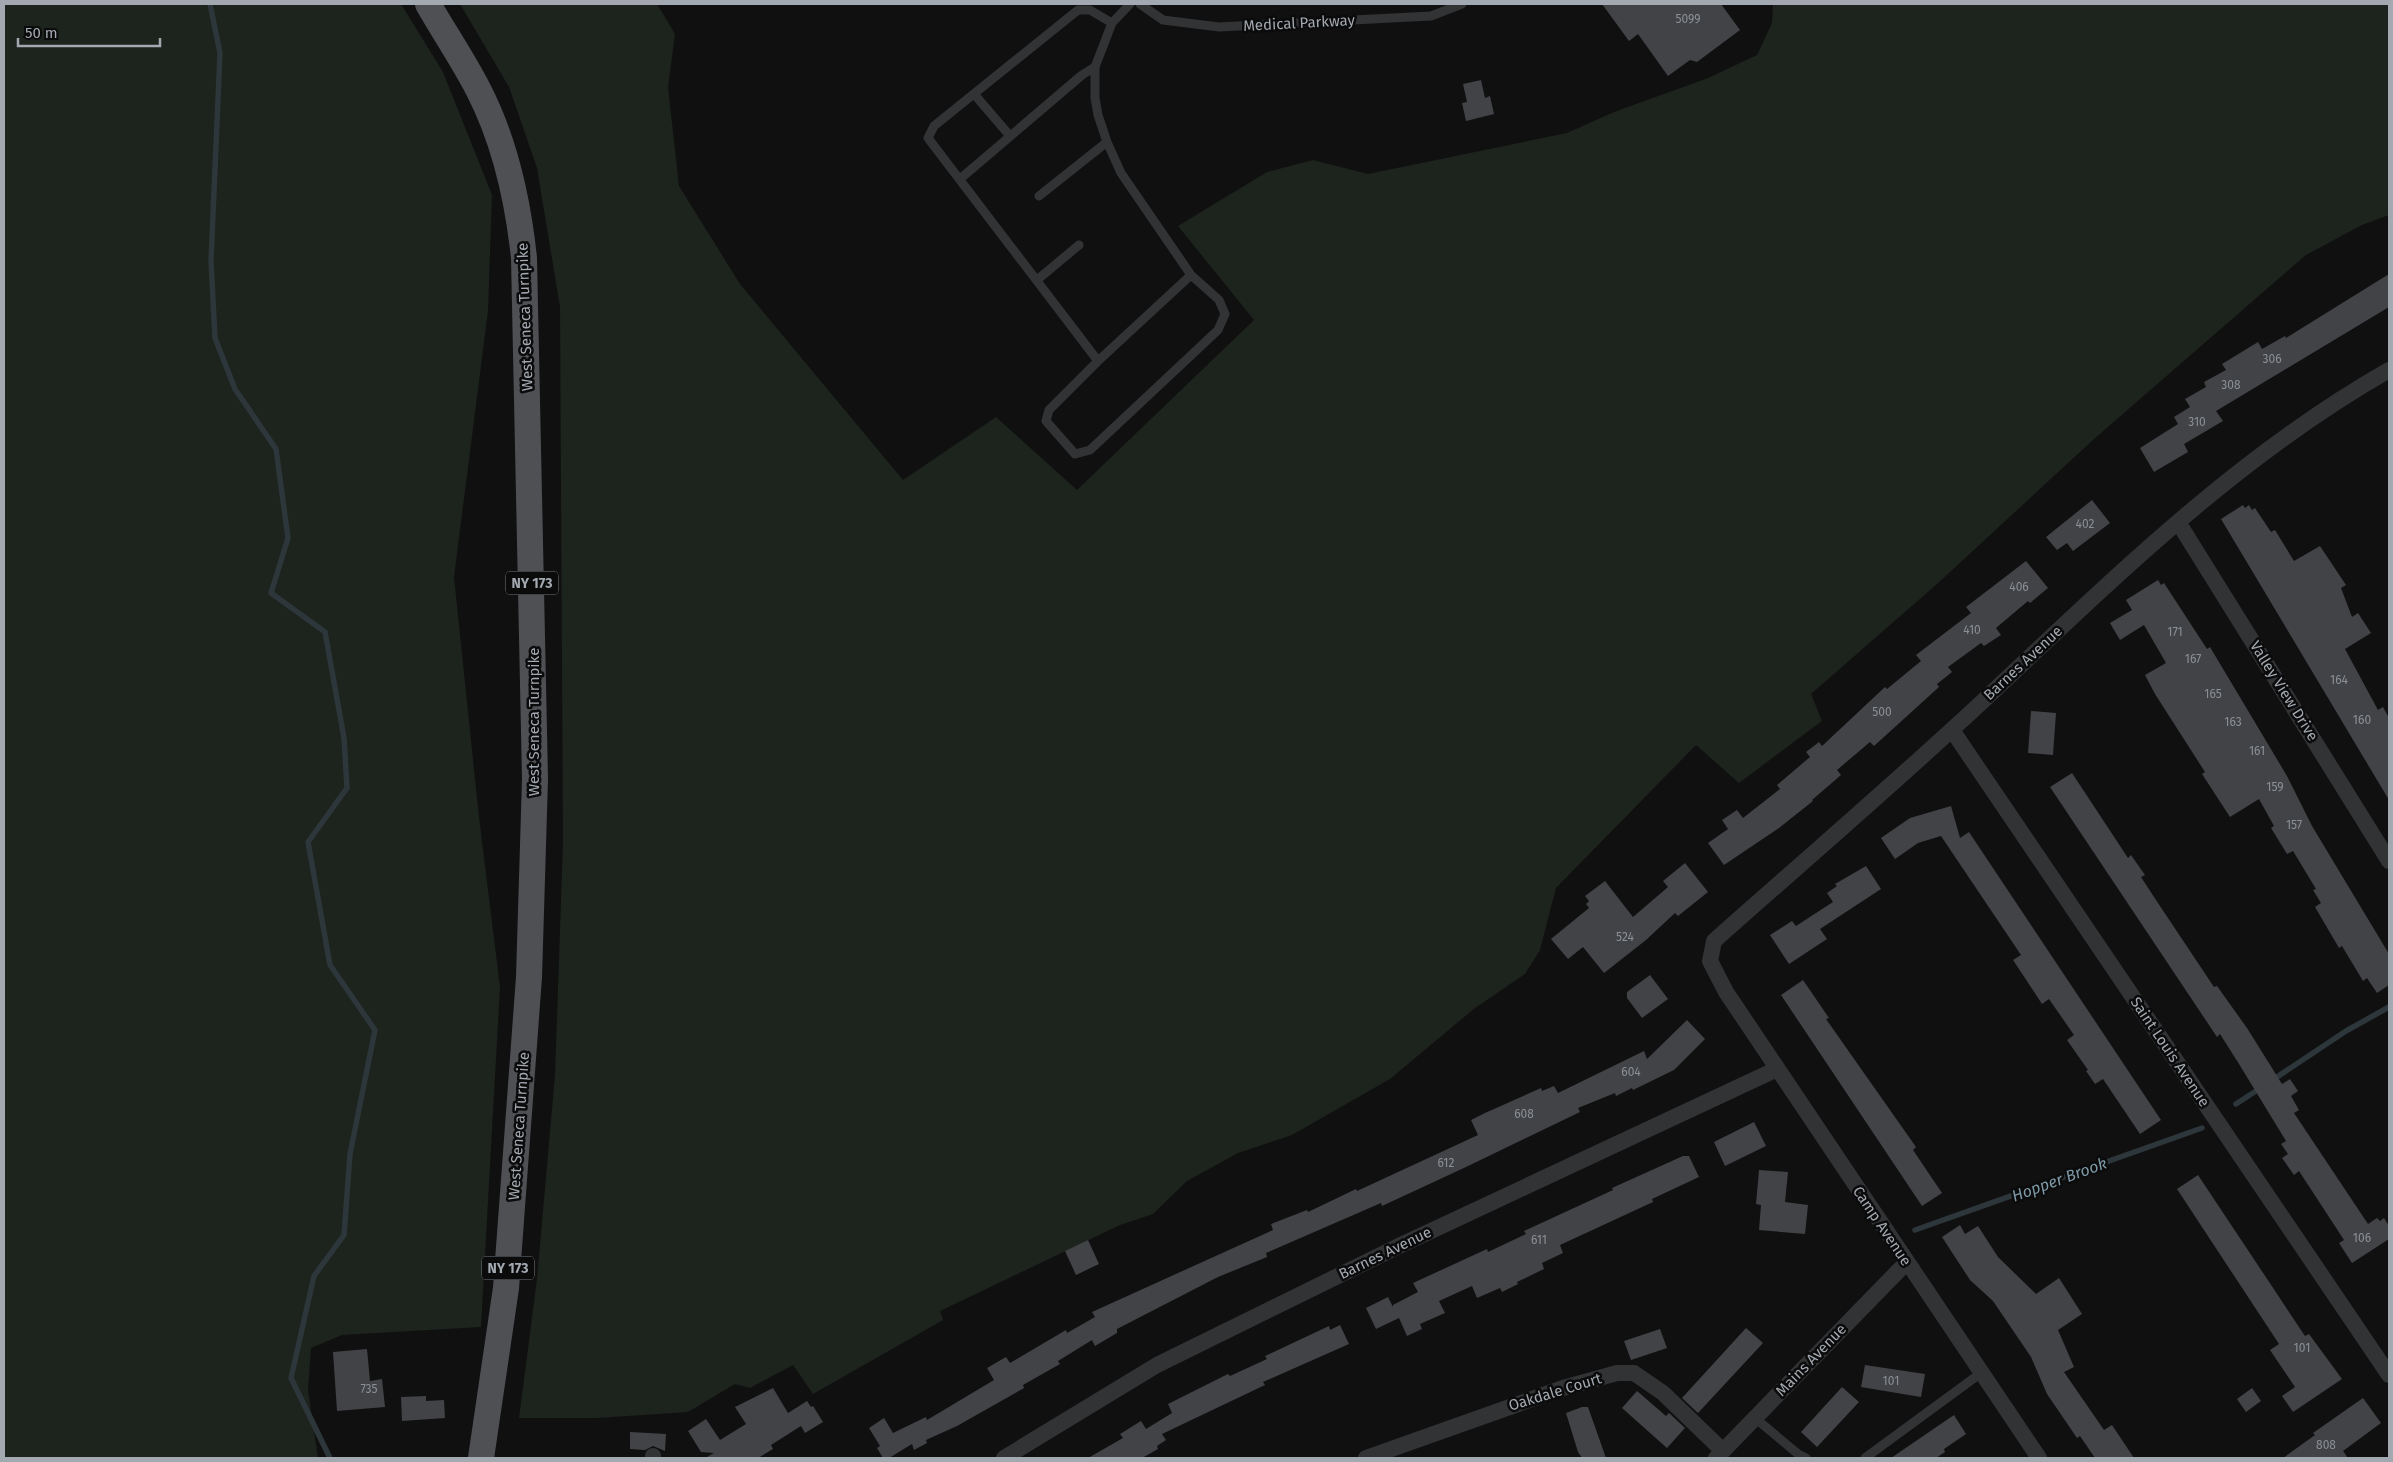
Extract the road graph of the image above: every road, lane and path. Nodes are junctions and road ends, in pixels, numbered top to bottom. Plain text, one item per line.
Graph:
1 (428, 4) edge
2 (1130, 4) edge
3 (1140, 4) edge
4 (1462, 4) edge
5 (1112, 23) junction
6 (1096, 67) junction
7 (974, 94) junction
8 (1010, 136) junction
9 (1107, 142) junction
10 (960, 179) junction
11 (1039, 196) dead end
12 (1079, 245) dead end
13 (1191, 275) junction
14 (1037, 280) junction
15 (1098, 360) junction
16 (2389, 370) edge
17 (2178, 522) junction
18 (1952, 730) junction
19 (2389, 861) edge
20 (1726, 992) joint
21 (1777, 1069) junction
22 (1906, 1263) junction
23 (1981, 1373) junction
24 (2389, 1375) edge
25 (1755, 1418) junction
26 (1719, 1455) edge
27 (481, 1458) edge
28 (1004, 1458) edge
29 (1366, 1458) edge
30 (1806, 1458) edge
31 (1865, 1458) edge
32 (2039, 1458) edge

1 - 27 main road, West Seneca Turnpike / NY 173
2 - 5 lane
3 - 4 lane, Medical Parkway
5 - 6 lane
5 - 7 lane
6 - 8 lane
6 - 9 lane
7 - 8 lane
7 - 10 lane
8 - 10 lane
9 - 11 lane
9 - 13 lane
10 - 14 lane
12 - 14 lane
13 - 15 lane
13 - 15 lane
14 - 15 lane
16 - 17 street, Barnes Avenue
17 - 18 street, Barnes Avenue
17 - 19 street, Valley View Drive
18 - 20 street, Barnes Avenue
18 - 24 street, Saint Louis Avenue
20 - 21 street, Camp Avenue
21 - 22 street, Camp Avenue
21 - 28 street, Barnes Avenue
22 - 23 street, Camp Avenue
22 - 25 street, Mains Avenue
23 - 31 lane
23 - 32 street, Camp Avenue
25 - 26 street, Mains Avenue
25 - 30 lane
26 - 29 street, Oakdale Court

